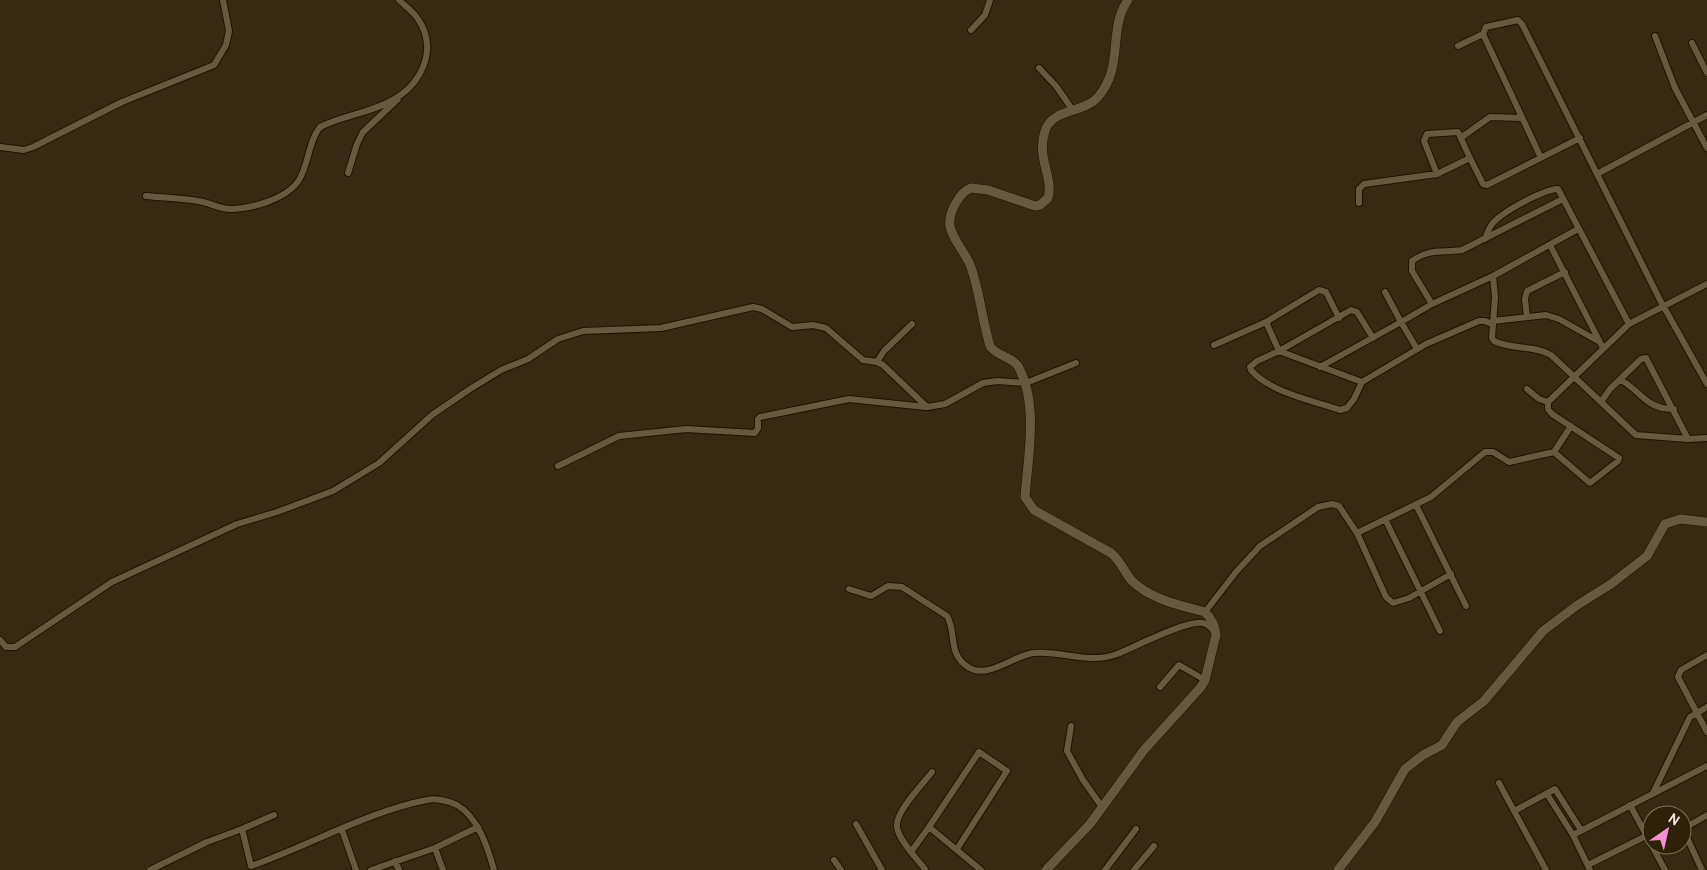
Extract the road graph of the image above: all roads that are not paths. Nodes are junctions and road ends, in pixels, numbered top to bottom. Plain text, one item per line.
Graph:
1 (223, 0) edge
2 (399, 0) edge
3 (990, 0) edge
4 (1128, 0) edge
5 (970, 30) dead end
6 (1483, 34) junction
7 (1654, 36) dead end
8 (1692, 43) dead end
9 (1458, 46) dead end
10 (1038, 68) dead end
11 (1707, 73) edge
12 (402, 95) junction
13 (1072, 109) junction
14 (1707, 115) edge
15 (1521, 118) junction
16 (1692, 121) junction
17 (1462, 137) junction
18 (1580, 138) junction
19 (0, 147) edge
20 (1707, 148) edge
21 (1470, 158) junction
22 (1541, 158) junction
23 (348, 173) dead end
24 (1437, 174) junction
25 (1596, 174) junction
26 (146, 196) dead end
27 (1564, 199) junction
28 (1359, 203) dead end
29 (1578, 229) junction
30 (1485, 238) junction
31 (1550, 245) junction
32 (1565, 272) junction
33 (1493, 276) junction
34 (1707, 284) edge
35 (1385, 292) dead end
36 (1432, 304) junction
37 (1664, 307) junction
38 (1527, 317) junction
39 (1339, 318) junction
40 (1266, 322) junction
41 (1401, 322) junction
42 (1493, 323) junction
43 (912, 324) dead end
44 (1629, 324) junction
45 (1373, 338) junction
46 (1598, 341) junction
47 (1214, 346) dead end
48 (1603, 348) junction
49 (1418, 350) junction
50 (1280, 351) junction
51 (878, 362) junction
52 (1076, 363) dead end
53 (1320, 367) junction
54 (1575, 377) junction
55 (1620, 380) junction
56 (1362, 382) junction
57 (1026, 383) junction
58 (1707, 384) edge
59 (1527, 388) dead end
60 (1548, 402) junction
61 (1601, 402) junction
62 (927, 407) junction
63 (1674, 409) junction
64 (1571, 426) junction
65 (1707, 438) edge
66 (1688, 439) junction
67 (1554, 452) junction
68 (558, 466) dead end
69 (1416, 505) junction
70 (1386, 519) junction
71 (1707, 522) edge
72 (1357, 533) junction
73 (1450, 574) junction
74 (849, 589) dead end
75 (1420, 591) junction
76 (1466, 606) dead end
77 (1204, 612) junction
78 (1440, 631) dead end
79 (1216, 635) junction
80 (0, 640) edge
81 (1707, 655) edge
82 (1205, 680) junction
83 (1160, 688) dead end
84 (1707, 707) edge
85 (1697, 712) junction
86 (1071, 726) dead end
87 (1707, 732) edge
88 (1707, 766) edge
89 (932, 772) dead end
90 (1499, 783) dead end
91 (1652, 792) junction
92 (1547, 794) junction
93 (1630, 805) junction
94 (1102, 807) junction
95 (1514, 810) junction
96 (274, 815) dead end
97 (1707, 815) edge
98 (856, 824) dead end
99 (478, 827) junction
100 (930, 827) junction
101 (1642, 828) edge
102 (242, 829) junction
103 (1136, 829) dead end
104 (342, 830) junction
105 (1582, 830) junction
106 (1573, 835) junction
107 (1642, 838) edge
108 (1154, 846) dead end
109 (435, 848) junction
110 (957, 850) junction
111 (911, 852) junction
112 (1655, 855) edge
113 (834, 860) dead end
114 (395, 862) junction
115 (252, 868) edge
116 (1589, 868) edge
117 (1662, 869) edge
118 (150, 870) edge
119 (243, 870) edge
120 (356, 870) edge
121 (371, 870) edge
122 (398, 870) edge
123 (443, 870) edge
124 (494, 870) edge
125 (841, 870) edge
126 (882, 870) edge
127 (925, 870) edge
128 (981, 870) edge
129 (1046, 870) edge
130 (1105, 870) edge
131 (1134, 870) edge
132 (1338, 870) edge
133 (1546, 870) edge
134 (1702, 870) edge

1 - 19 street
2 - 12 street
3 - 5 street
4 - 13 street
6 - 9 street
6 - 15 street
6 - 18 street
7 - 16 street
8 - 11 street
10 - 13 street
12 - 23 street
12 - 26 street
13 - 57 street
14 - 16 street
15 - 17 street
15 - 22 street
16 - 20 street
16 - 25 street
17 - 21 street
17 - 24 street
18 - 22 street
18 - 25 street
21 - 22 street
21 - 24 street
24 - 28 street
25 - 37 street
27 - 29 street
27 - 30 street
27 - 30 street
29 - 31 street
29 - 44 street
30 - 36 street
31 - 32 street
31 - 33 street
32 - 38 street
32 - 46 street
33 - 36 street
33 - 42 street
34 - 37 street
35 - 41 street
36 - 41 street
37 - 44 street
37 - 58 street
38 - 42 street
38 - 46 street
39 - 40 street
39 - 45 street
39 - 50 street
40 - 47 street
40 - 50 street
41 - 45 street
41 - 49 street
42 - 49 street
42 - 54 street
43 - 51 street
44 - 48 street
45 - 53 street
46 - 48 street
48 - 54 street
49 - 56 street
50 - 53 street
50 - 56 street
51 - 62 street
51 - 80 street
52 - 57 street
53 - 56 street
54 - 60 street
54 - 61 street
55 - 61 street
55 - 63 street
55 - 63 street
57 - 62 street
57 - 77 street
59 - 60 street
60 - 64 street
61 - 66 street
62 - 68 street
63 - 66 street
64 - 67 street
64 - 67 street
65 - 66 street
67 - 69 street
69 - 70 street
69 - 73 street
70 - 72 street
70 - 75 street
71 - 132 street
72 - 75 street
72 - 77 street
73 - 75 street
73 - 76 street
74 - 79 street
75 - 78 street
77 - 79 street
79 - 82 street
81 - 85 street
82 - 83 street
82 - 94 street
84 - 85 street
85 - 87 street
85 - 91 street
86 - 94 street
88 - 91 street
89 - 111 street
90 - 95 street
91 - 93 street
92 - 95 street
92 - 105 street
92 - 106 street
93 - 101 street
93 - 105 street
94 - 129 street
95 - 133 street
96 - 102 street
97 - 134 street
98 - 126 street
99 - 104 street
99 - 109 street
99 - 124 street
100 - 110 street
100 - 110 street
100 - 111 street
102 - 115 street
102 - 118 street
103 - 130 street
104 - 115 street
104 - 120 street
105 - 106 street
106 - 116 street
107 - 116 street
108 - 131 street
109 - 114 street
109 - 123 street
110 - 128 street
111 - 127 street
112 - 117 street
113 - 125 street
114 - 121 street
114 - 122 street
115 - 119 street

